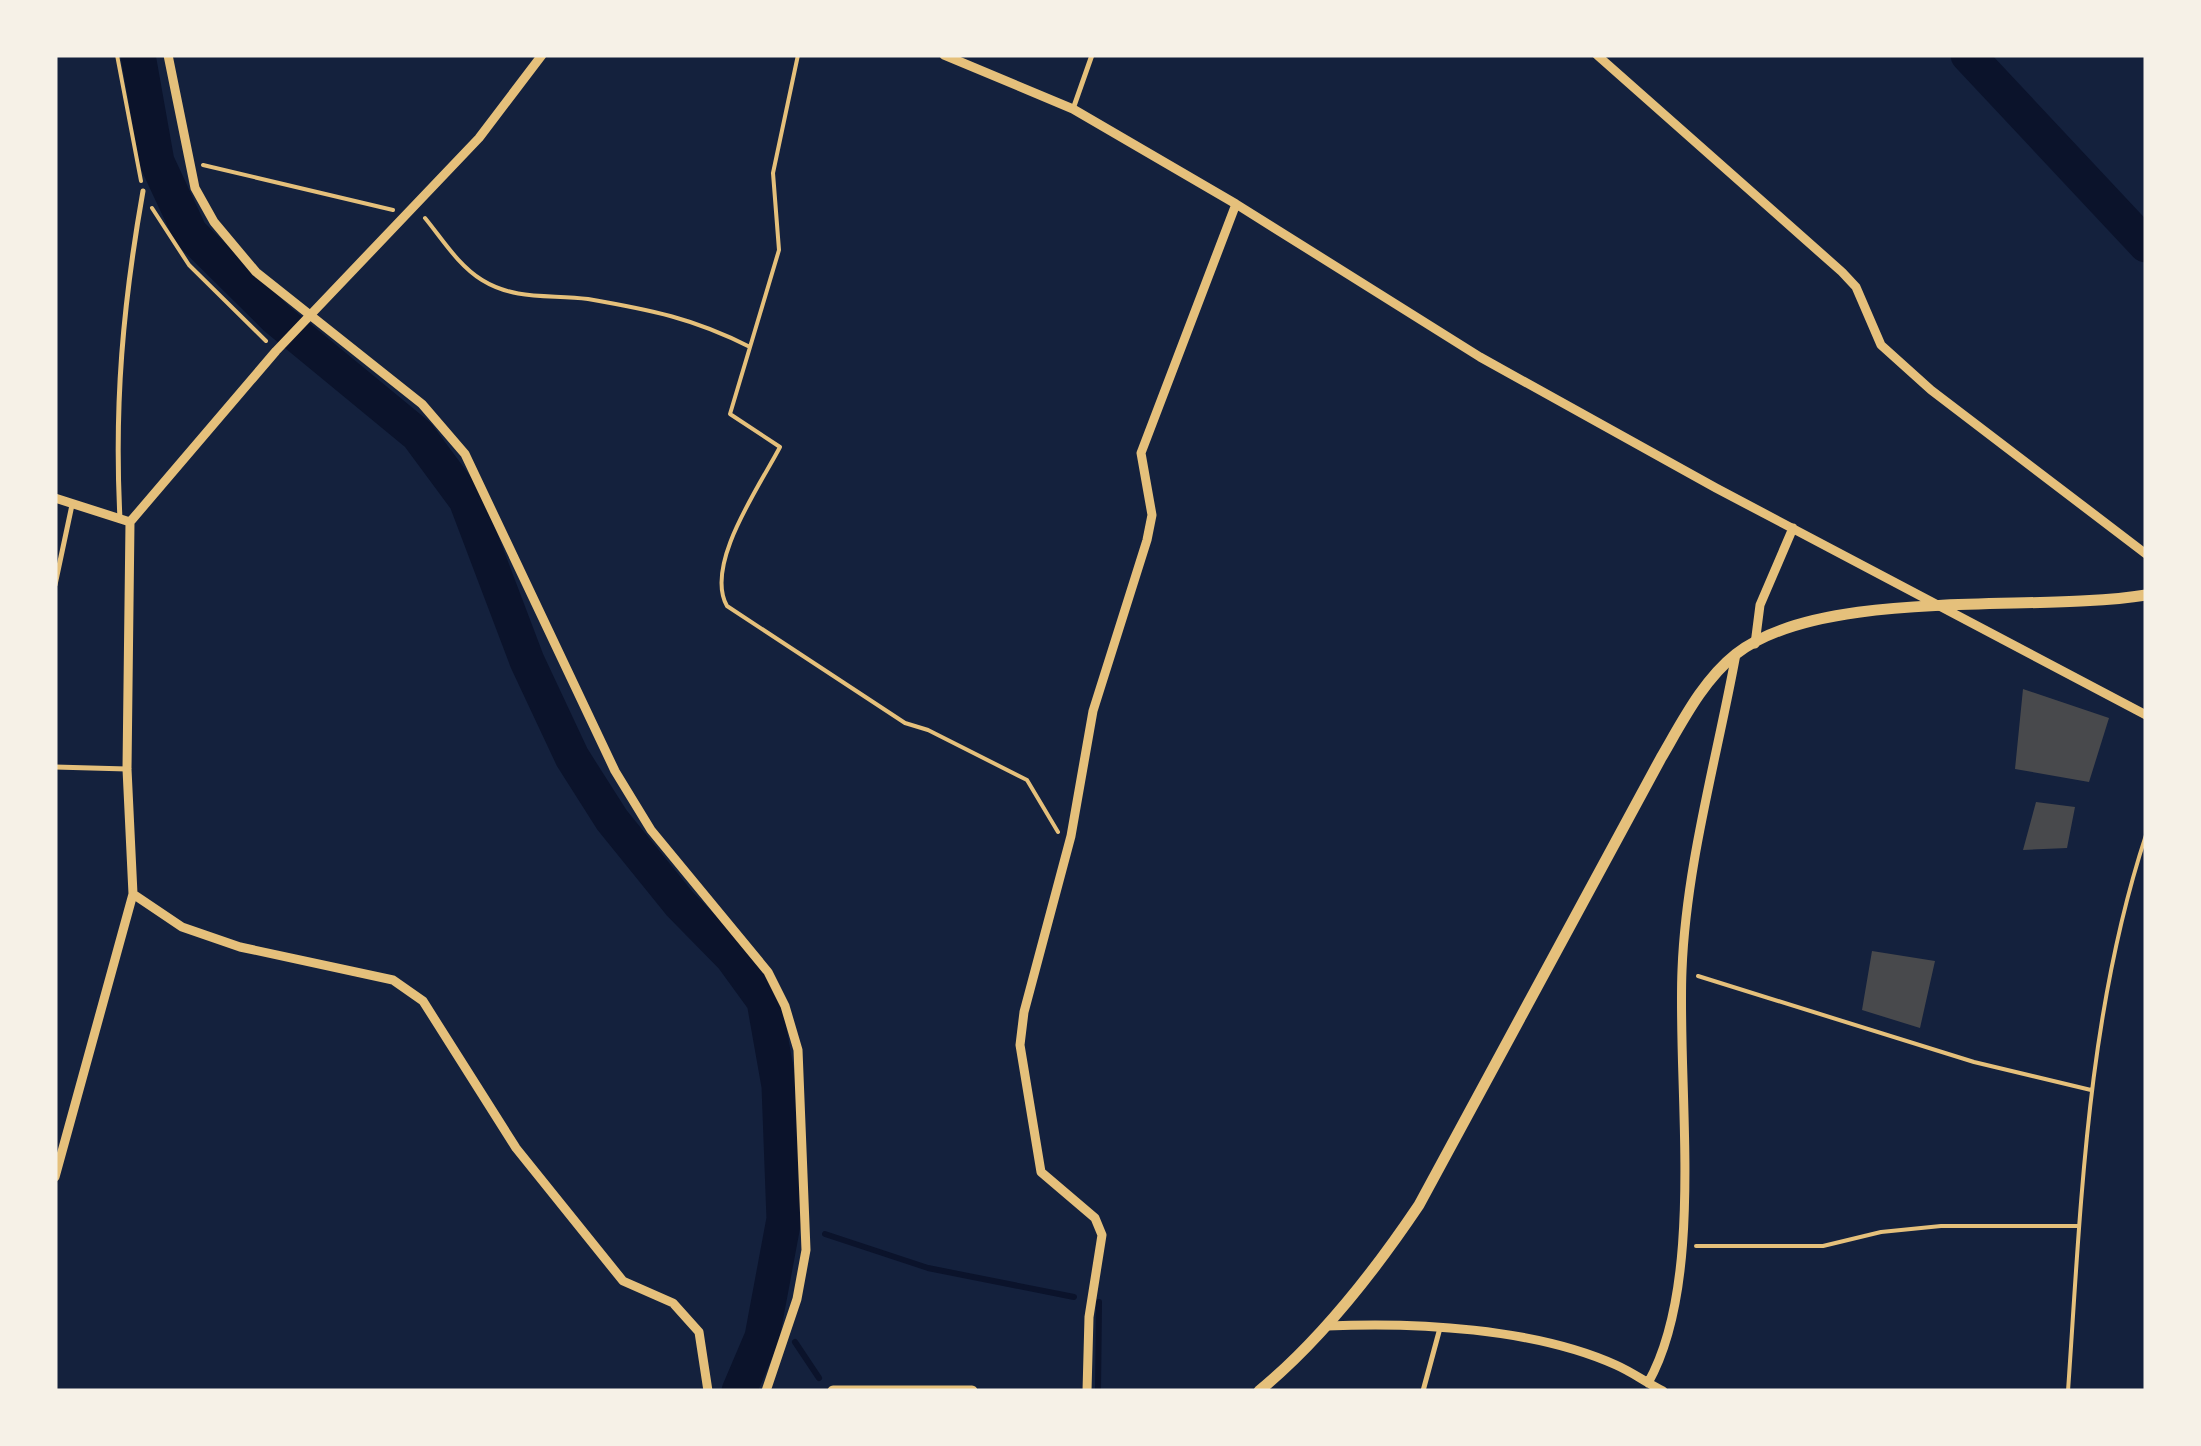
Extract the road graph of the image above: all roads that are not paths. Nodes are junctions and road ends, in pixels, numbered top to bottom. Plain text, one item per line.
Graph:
1 (168, 55) edge
2 (542, 55) edge
3 (944, 55) edge
4 (1092, 55) edge
5 (1597, 55) edge
6 (1073, 109) junction
7 (144, 192) road end
8 (1236, 204) junction
9 (309, 316) junction
10 (55, 498) edge
11 (72, 503) junction
12 (125, 520) junction
13 (1793, 528) junction
14 (2146, 554) edge
15 (55, 585) edge
16 (2146, 595) edge
17 (1944, 605) junction
18 (1754, 644) junction
19 (1736, 654) junction
20 (2146, 714) edge
21 (55, 766) edge
22 (127, 769) junction
23 (132, 894) junction
24 (55, 1177) edge
25 (1324, 1326) junction
26 (1440, 1328) junction
27 (1646, 1387) edge
28 (708, 1391) edge
29 (766, 1391) edge
30 (833, 1391) edge
31 (972, 1391) edge
32 (1087, 1391) edge
33 (1259, 1391) edge
34 (1423, 1391) edge
35 (1663, 1391) edge

1 - 9 street
2 - 9 street
3 - 6 street
4 - 6 lane
5 - 14 street
6 - 8 street
7 - 12 lane
8 - 13 street
8 - 32 street
9 - 12 street
9 - 29 street
10 - 11 street
11 - 12 street
11 - 15 lane
12 - 22 street
13 - 17 street
13 - 18 street
16 - 17 street
17 - 18 street
17 - 20 street
18 - 19 street
19 - 25 street
19 - 27 street
21 - 22 lane
22 - 23 street
23 - 24 street
23 - 28 street
25 - 26 street
25 - 33 street
26 - 27 street
26 - 34 lane
27 - 35 street
30 - 31 street

